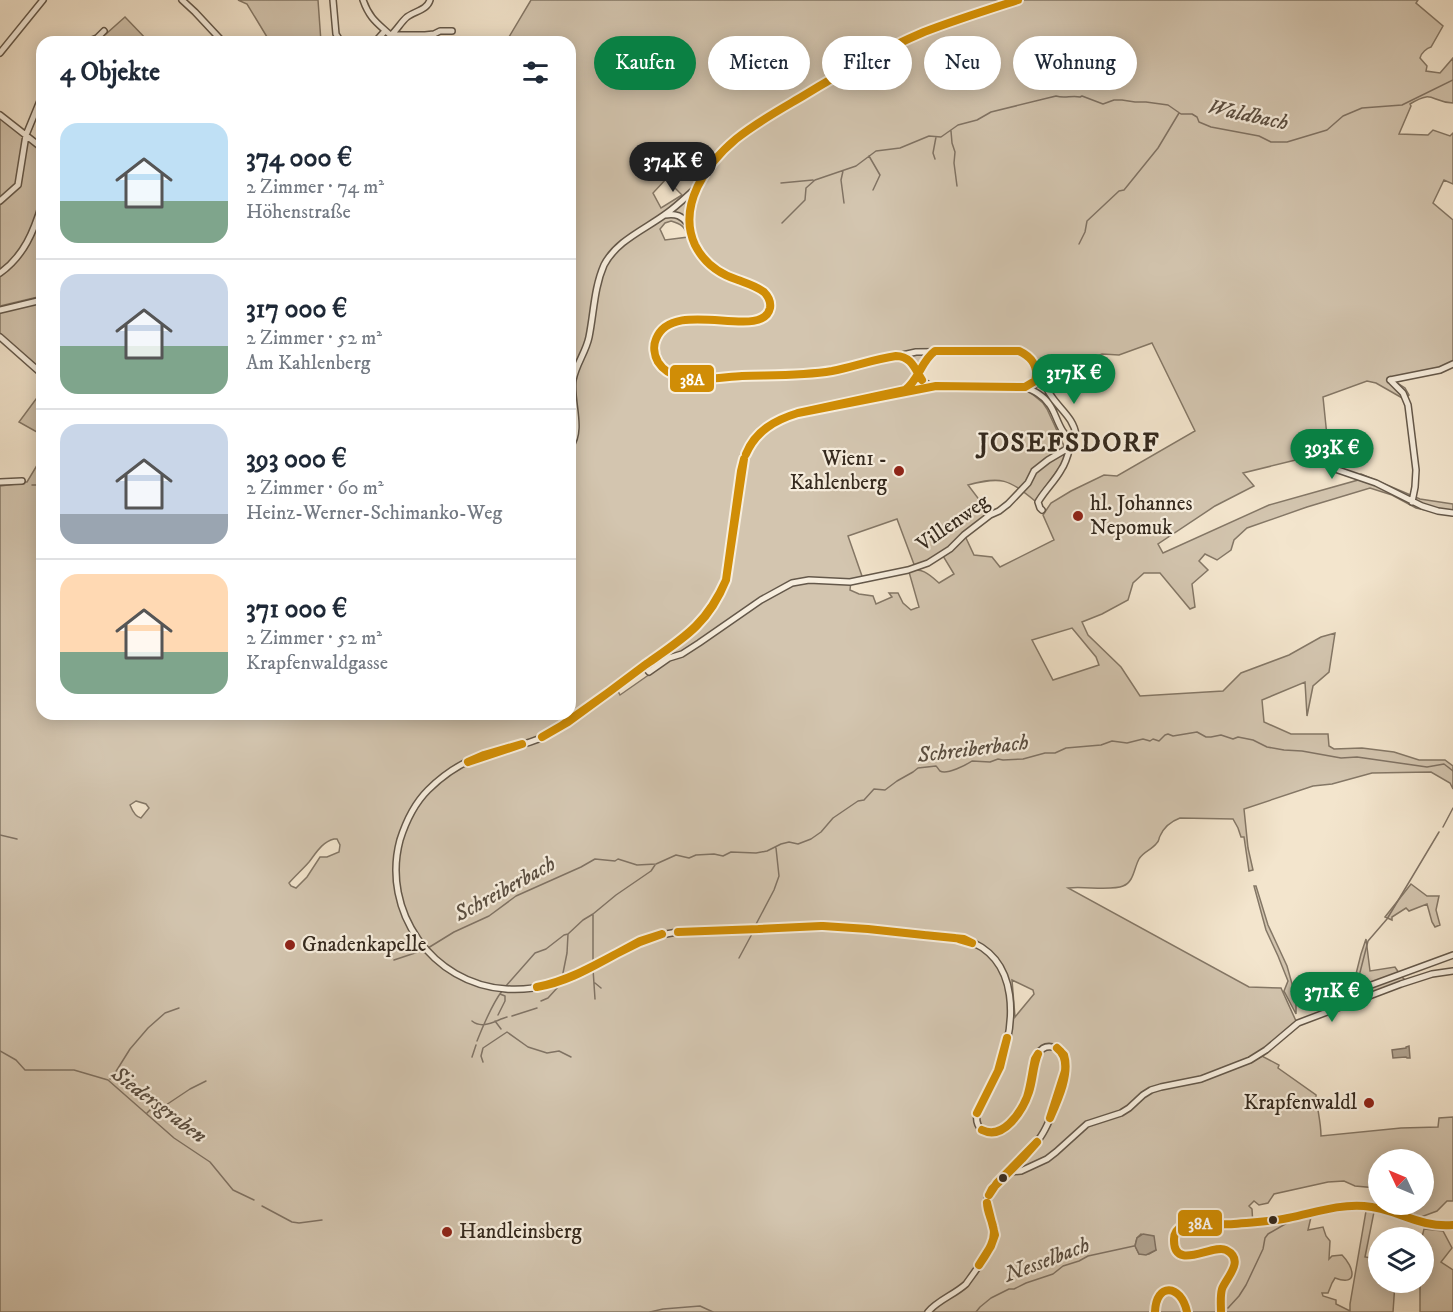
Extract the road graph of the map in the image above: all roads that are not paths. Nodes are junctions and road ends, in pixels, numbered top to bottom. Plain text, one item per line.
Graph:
1 (43, 0) edge
2 (182, 0) edge
3 (333, 0) edge
4 (363, 0) edge
5 (430, 0) edge
6 (1018, 0) edge
7 (385, 31) junction
8 (104, 32) dead end
9 (452, 32) dead end
10 (391, 35) junction
11 (99, 36) edge
12 (217, 36) edge
13 (337, 36) edge
14 (380, 36) edge
15 (0, 53) edge
16 (36, 111) edge
17 (0, 115) edge
18 (26, 135) junction
19 (36, 143) edge
20 (696, 188) junction
21 (0, 201) edge
22 (668, 215) junction
23 (36, 223) edge
24 (689, 226) junction
25 (0, 273) edge
26 (36, 301) edge
27 (0, 310) edge
28 (0, 337) edge
29 (935, 351) junction
30 (893, 356) junction
31 (1035, 364) junction
32 (1453, 364) edge
33 (36, 369) edge
34 (576, 369) edge
35 (917, 372) junction
36 (936, 386) junction
37 (1025, 387) junction
38 (894, 394) junction
39 (1072, 439) junction
40 (1070, 447) junction
41 (1310, 453) dead end
42 (22, 481) dead end
43 (0, 482) edge
44 (1412, 502) junction
45 (1042, 510) dead end
46 (1453, 513) edge
47 (644, 666) junction
48 (576, 715) edge
49 (569, 720) edge
50 (1453, 955) edge
51 (1453, 971) edge
52 (1357, 1000) junction
53 (1009, 1172) junction
54 (1453, 1225) edge
55 (928, 1312) edge
56 (1155, 1312) edge
57 (1187, 1312) edge
58 (1221, 1312) edge

1 - 15 street
2 - 12 street
3 - 13 street
4 - 7 street
5 - 10 street
6 - 20 street
7 - 10 street
7 - 14 street
8 - 11 street
9 - 10 street
16 - 18 street
17 - 18 street
18 - 19 street
18 - 21 street
20 - 22 street
20 - 24 street
22 - 24 street
22 - 34 street
23 - 25 street
24 - 30 street
26 - 27 street
28 - 33 street
29 - 30 street
29 - 31 street
29 - 35 street
30 - 35 street
31 - 37 street
31 - 39 street
32 - 44 street
35 - 36 street
35 - 38 street
36 - 37 street
36 - 38 street
37 - 39 street
38 - 47 street
39 - 40 street
40 - 45 street
40 - 47 street, Villenweg
41 - 44 street
42 - 43 street
44 - 46 street
47 - 48 street
49 - 53 street
50 - 52 street
51 - 52 street
52 - 53 street
53 - 55 street
54 - 58 street
56 - 57 street

